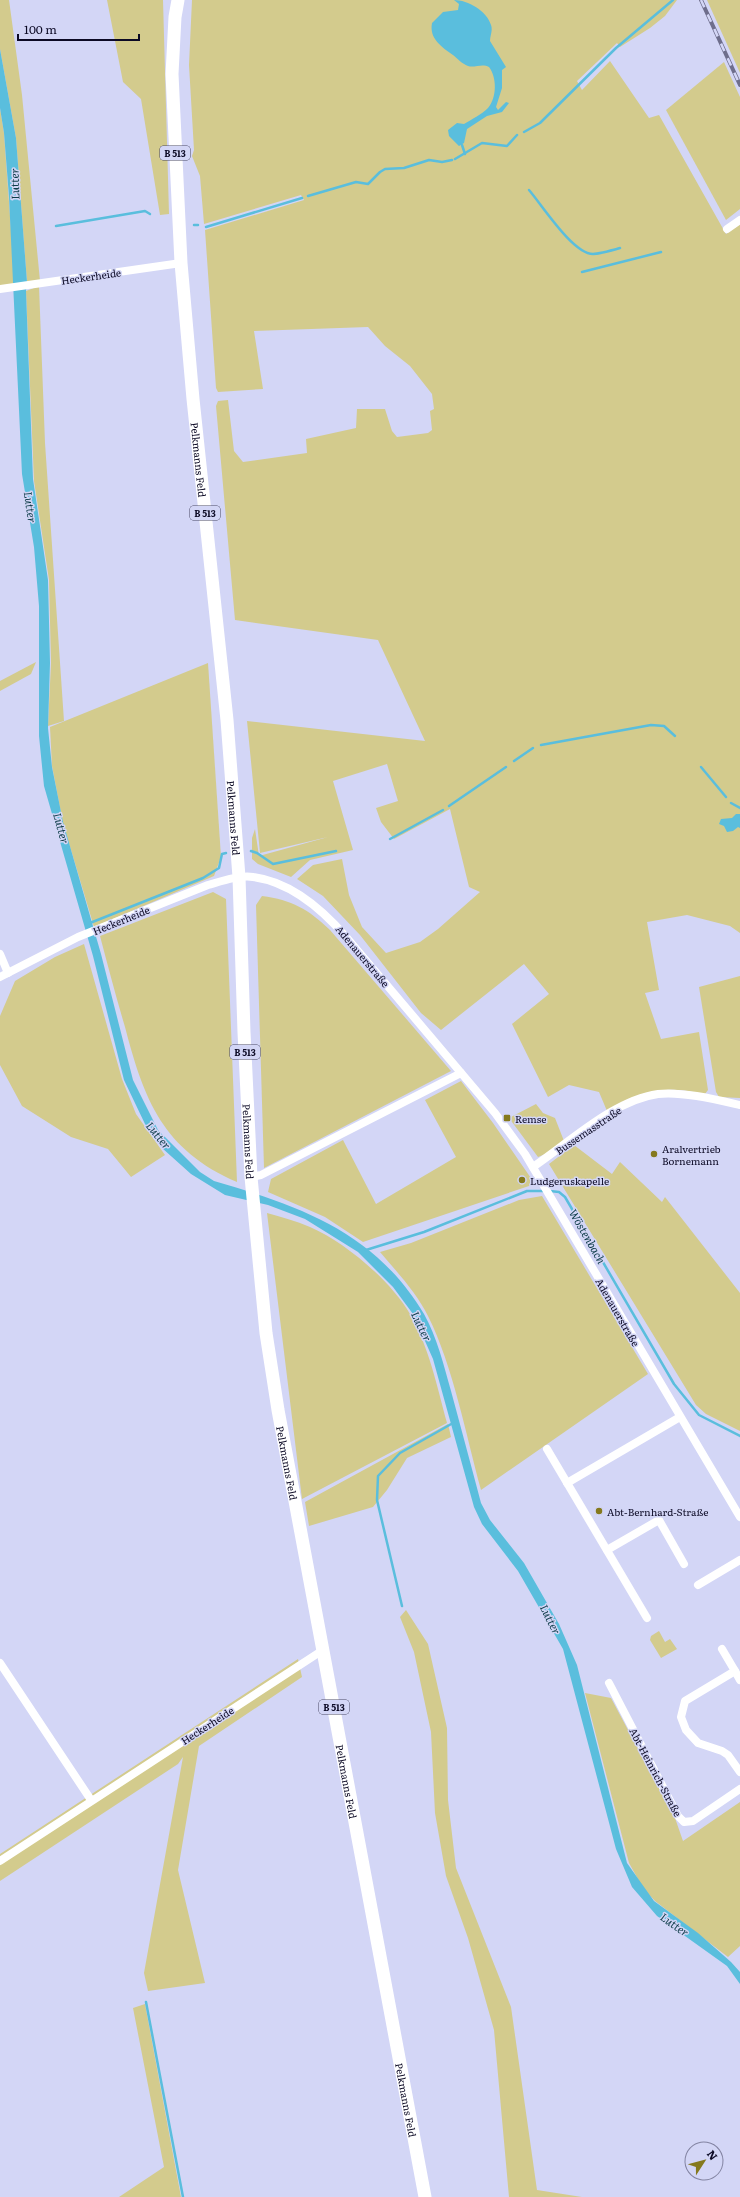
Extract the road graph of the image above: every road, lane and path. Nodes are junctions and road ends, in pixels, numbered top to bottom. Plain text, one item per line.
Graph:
1 (170, 0) edge
2 (178, 0) edge
3 (172, 74) junction
4 (740, 220) edge
5 (727, 229) dead end
6 (181, 263) junction
7 (0, 289) edge
8 (239, 877) junction
9 (0, 954) edge
10 (8, 973) junction
11 (0, 977) edge
12 (461, 1073) junction
13 (738, 1104) edge
14 (533, 1167) junction
15 (251, 1181) junction
16 (680, 1417) junction
17 (547, 1449) dead end
18 (568, 1483) junction
19 (740, 1517) edge
20 (607, 1550) junction
21 (740, 1560) edge
22 (684, 1564) dead end
23 (698, 1585) dead end
24 (647, 1618) dead end
25 (722, 1649) dead end
26 (323, 1650) junction
27 (0, 1663) edge
28 (735, 1671) junction
29 (740, 1680) edge
30 (608, 1683) dead end
31 (740, 1772) edge
32 (740, 1789) edge
33 (91, 1800) junction
34 (0, 1861) edge
35 (425, 2197) edge

1 - 3 main road, Pelkmanns Feld / B 513
2 - 3 main road, Pelkmanns Feld / B 513
3 - 6 main road, Pelkmanns Feld / B 513
4 - 5 street
6 - 7 street, Heckerheide
6 - 8 main road, Pelkmanns Feld / B 513
8 - 10 street, Heckerheide
8 - 12 street, Adenauerstraße
8 - 15 main road, Pelkmanns Feld / B 513
9 - 10 street
10 - 11 street, Heckerheide
12 - 14 street, Adenauerstraße
12 - 15 street
13 - 14 street, Bussemasstraße
14 - 16 street, Adenauerstraße
15 - 26 main road, Pelkmanns Feld / B 513
16 - 18 street
16 - 19 street, Adenauerstraße
17 - 18 street
18 - 20 street
20 - 22 street
20 - 24 street
21 - 23 street
25 - 28 street
26 - 33 street, Heckerheide
26 - 35 main road, Pelkmanns Feld / B 513
27 - 33 street
28 - 29 street
28 - 31 street
30 - 32 street, Abt-Heinrich-Straße
33 - 34 street, Heckerheide

